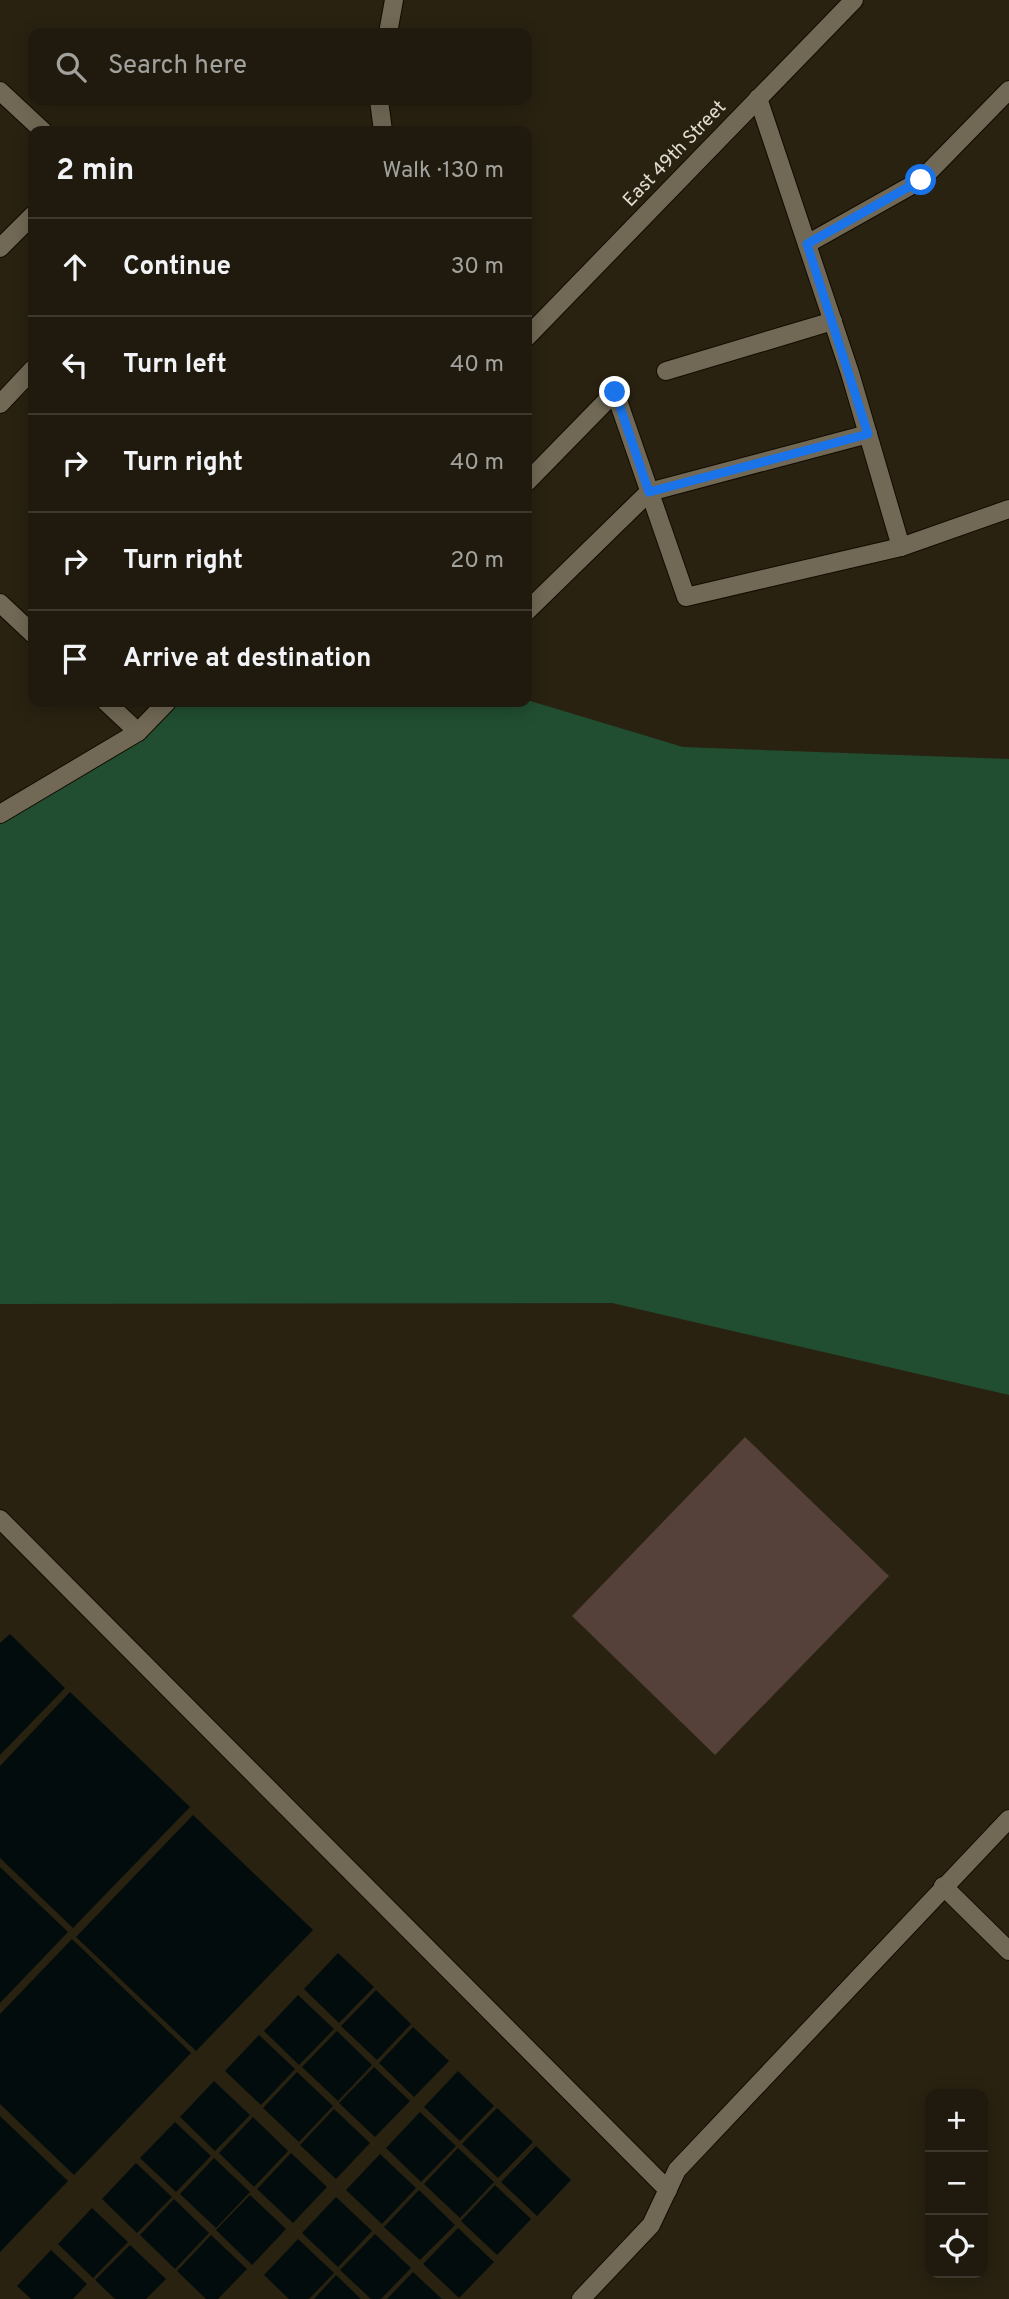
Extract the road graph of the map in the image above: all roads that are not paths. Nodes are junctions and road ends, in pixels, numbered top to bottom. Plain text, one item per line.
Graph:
1 (394, 0) edge
2 (854, 0) edge
3 (389, 28) edge
4 (1009, 90) edge
5 (0, 91) edge
6 (758, 98) junction
7 (380, 105) edge
8 (38, 126) edge
9 (382, 126) edge
10 (28, 220) edge
11 (807, 244) junction
12 (0, 248) edge
13 (833, 321) junction
14 (532, 332) edge
15 (666, 371) dead end
16 (28, 374) edge
17 (0, 404) edge
18 (868, 434) junction
19 (532, 477) edge
20 (649, 492) junction
21 (1009, 509) edge
22 (901, 547) junction
23 (0, 603) edge
24 (532, 606) edge
25 (28, 629) edge
26 (111, 707) edge
27 (162, 707) edge
28 (138, 732) junction
29 (0, 814) edge
30 (0, 1520) edge
31 (1009, 1819) edge
32 (943, 1886) junction
33 (1009, 1951) edge
34 (668, 2190) junction
35 (581, 2299) edge

1 - 3 street
2 - 6 street, East 49th Street
4 - 11 street
5 - 8 street
6 - 11 street
6 - 14 street, East 49th Street
7 - 9 street
10 - 12 street
11 - 13 street
13 - 15 street
13 - 18 street
16 - 17 street
18 - 20 street
18 - 22 street
19 - 20 street
20 - 22 street
20 - 24 street
21 - 22 street
23 - 25 street
26 - 28 street
27 - 28 street
28 - 29 street
30 - 34 street
31 - 32 street
32 - 33 street
32 - 34 street
34 - 35 street

